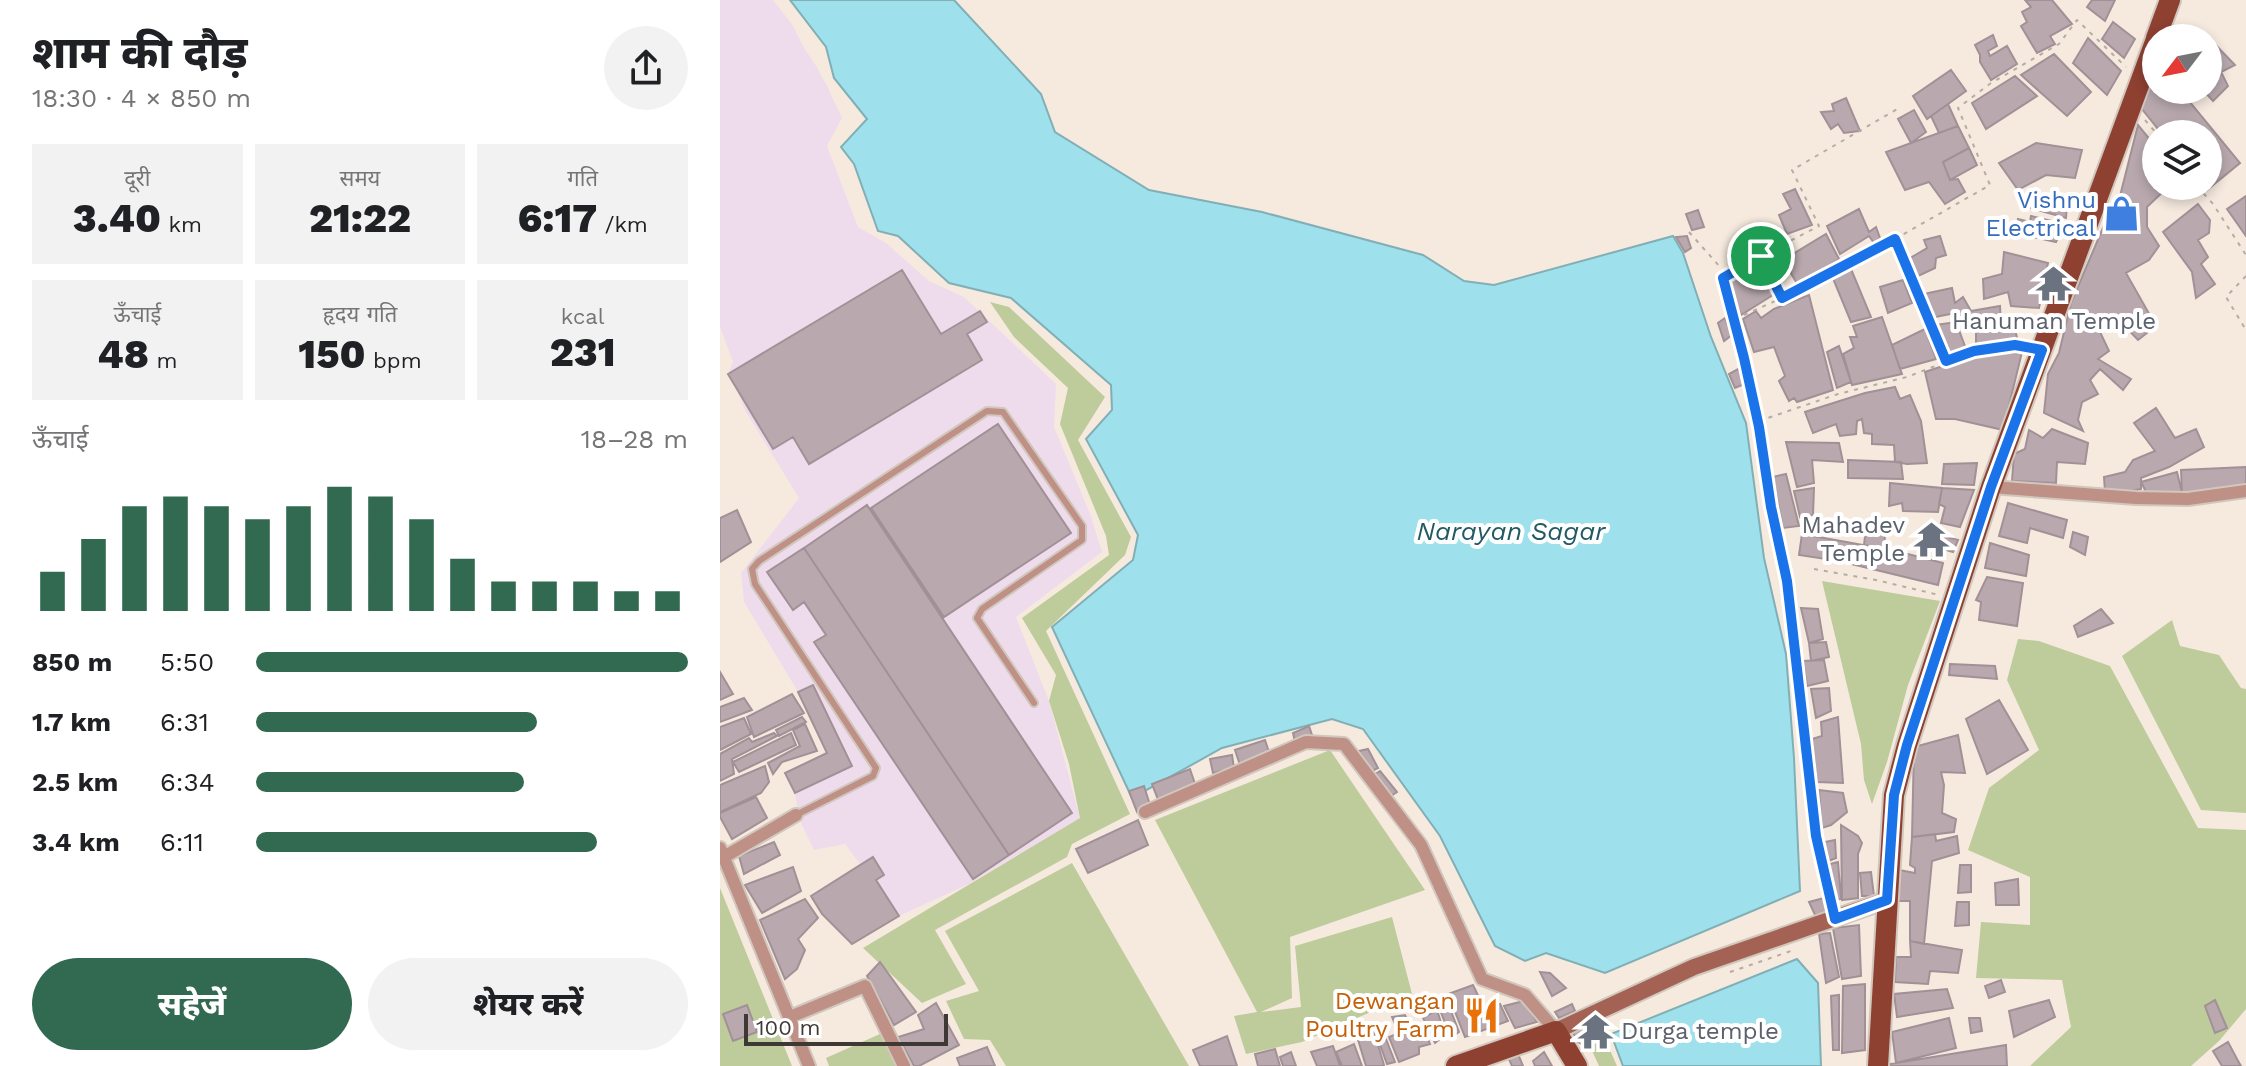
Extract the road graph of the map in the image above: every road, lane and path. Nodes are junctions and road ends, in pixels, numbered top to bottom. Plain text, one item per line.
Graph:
1 (2170, 0) edge
2 (2161, 24) edge
3 (2142, 76) edge
4 (2140, 81) junction
5 (1901, 107) dead end
6 (2209, 200) edge
7 (1689, 232) dead end
8 (1895, 239) junction
9 (2246, 255) edge
10 (1761, 256) junction
11 (2246, 276) edge
12 (1723, 278) junction
13 (1782, 298) junction
14 (1744, 315) dead end
15 (2246, 330) edge
16 (2042, 350) junction
17 (1946, 361) junction
18 (1758, 422) junction
19 (1991, 487) junction
20 (2246, 491) edge
21 (1814, 569) dead end
22 (1956, 600) junction
23 (1034, 703) dead end
24 (1145, 812) dead end
25 (796, 815) joint
26 (722, 852) edge
27 (1887, 900) junction
28 (1835, 919) junction
29 (1791, 951) dead end
30 (1725, 973) dead end
31 (790, 1017) junction
32 (1556, 1031) junction
33 (809, 1066) edge
34 (904, 1066) edge
35 (1456, 1066) edge
36 (1577, 1066) edge
37 (1878, 1066) edge

1 - 2 main road
3 - 4 main road
4 - 8 path
4 - 16 main road
5 - 10 path
6 - 9 path
7 - 12 path
8 - 13 path
8 - 17 path
10 - 12 path
10 - 13 path
11 - 15 path
12 - 18 path
13 - 14 path
16 - 17 path
16 - 19 main road
17 - 18 path
18 - 28 path
19 - 20 street
19 - 22 main road
21 - 22 path
22 - 27 main road
23 - 25 lane
24 - 32 street
25 - 26 street
26 - 31 street
27 - 28 main road
27 - 37 main road
28 - 32 main road
29 - 30 path
31 - 33 street
31 - 34 street
32 - 35 main road
32 - 36 main road

